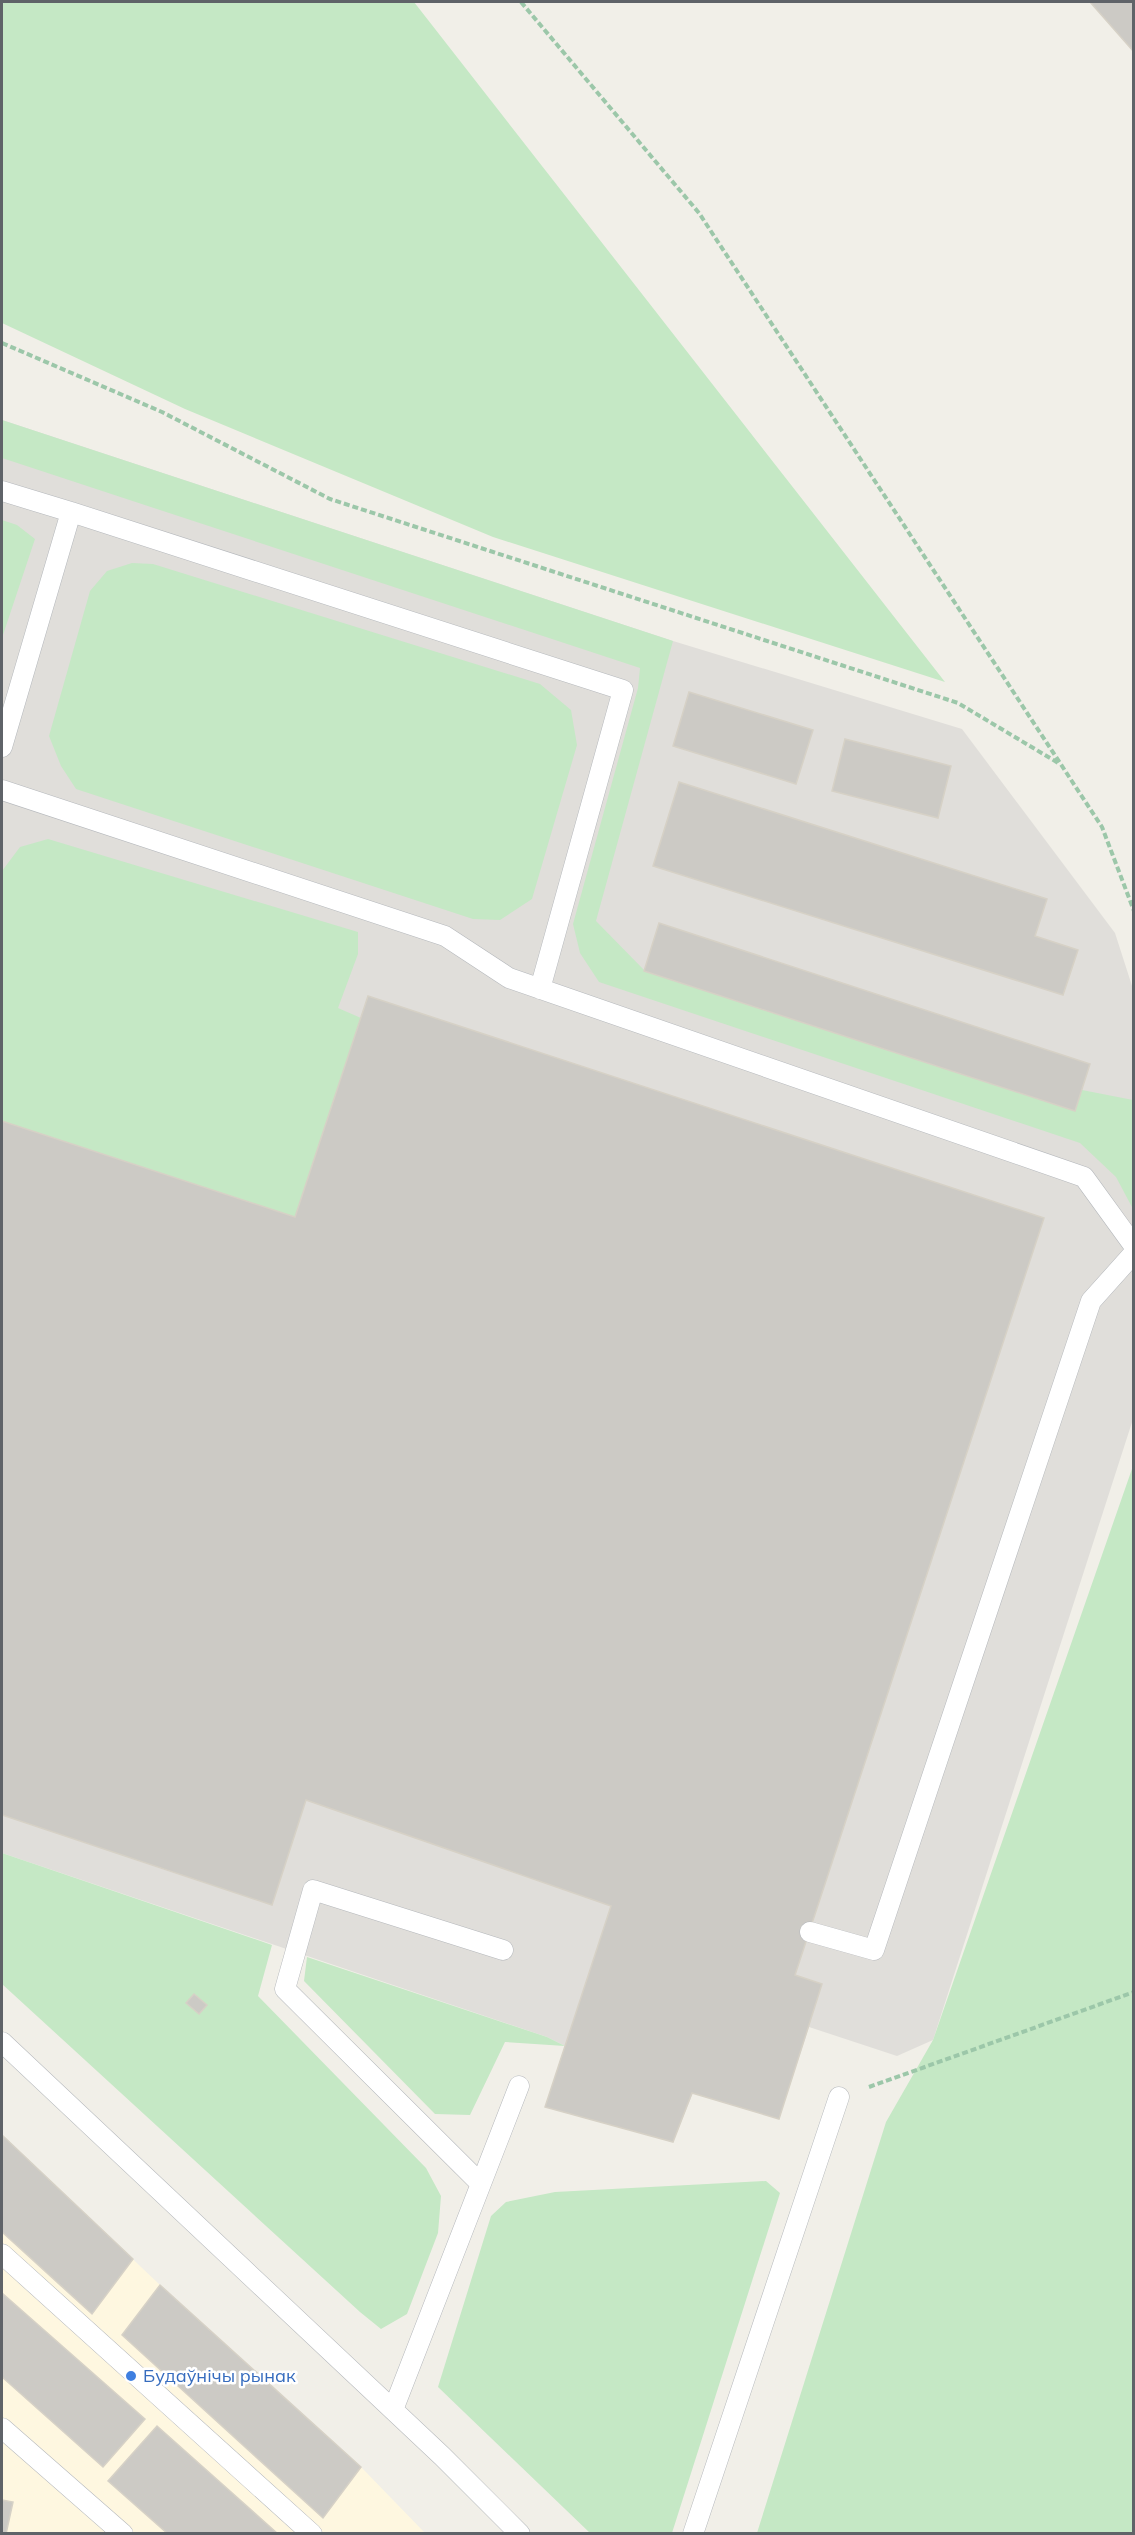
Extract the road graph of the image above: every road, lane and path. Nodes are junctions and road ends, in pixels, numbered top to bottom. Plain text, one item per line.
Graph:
1 (521, 2) edge
2 (2, 342) edge
3 (2, 491) edge
4 (71, 512) junction
5 (2, 747) edge
6 (1060, 764) junction
7 (2, 790) edge
8 (1134, 911) edge
9 (540, 988) junction
10 (1134, 1246) edge
11 (1134, 1252) edge
12 (810, 1932) dead end
13 (503, 1950) dead end
14 (1134, 1992) edge
15 (2, 2042) edge
16 (519, 2086) dead end
17 (839, 2097) joint
18 (480, 2183) junction
19 (2, 2254) edge
20 (393, 2410) junction
21 (2, 2428) edge
22 (123, 2534) edge
23 (312, 2534) edge
24 (520, 2534) edge
25 (693, 2534) edge

1 - 6 path
2 - 6 path
3 - 4 lane
4 - 5 lane
4 - 9 lane
6 - 8 path
7 - 9 lane
9 - 10 lane
11 - 12 lane
13 - 18 lane
14 - 17 path
15 - 20 lane
16 - 18 lane
17 - 25 lane
18 - 20 lane
19 - 23 lane
20 - 24 lane
21 - 22 lane

